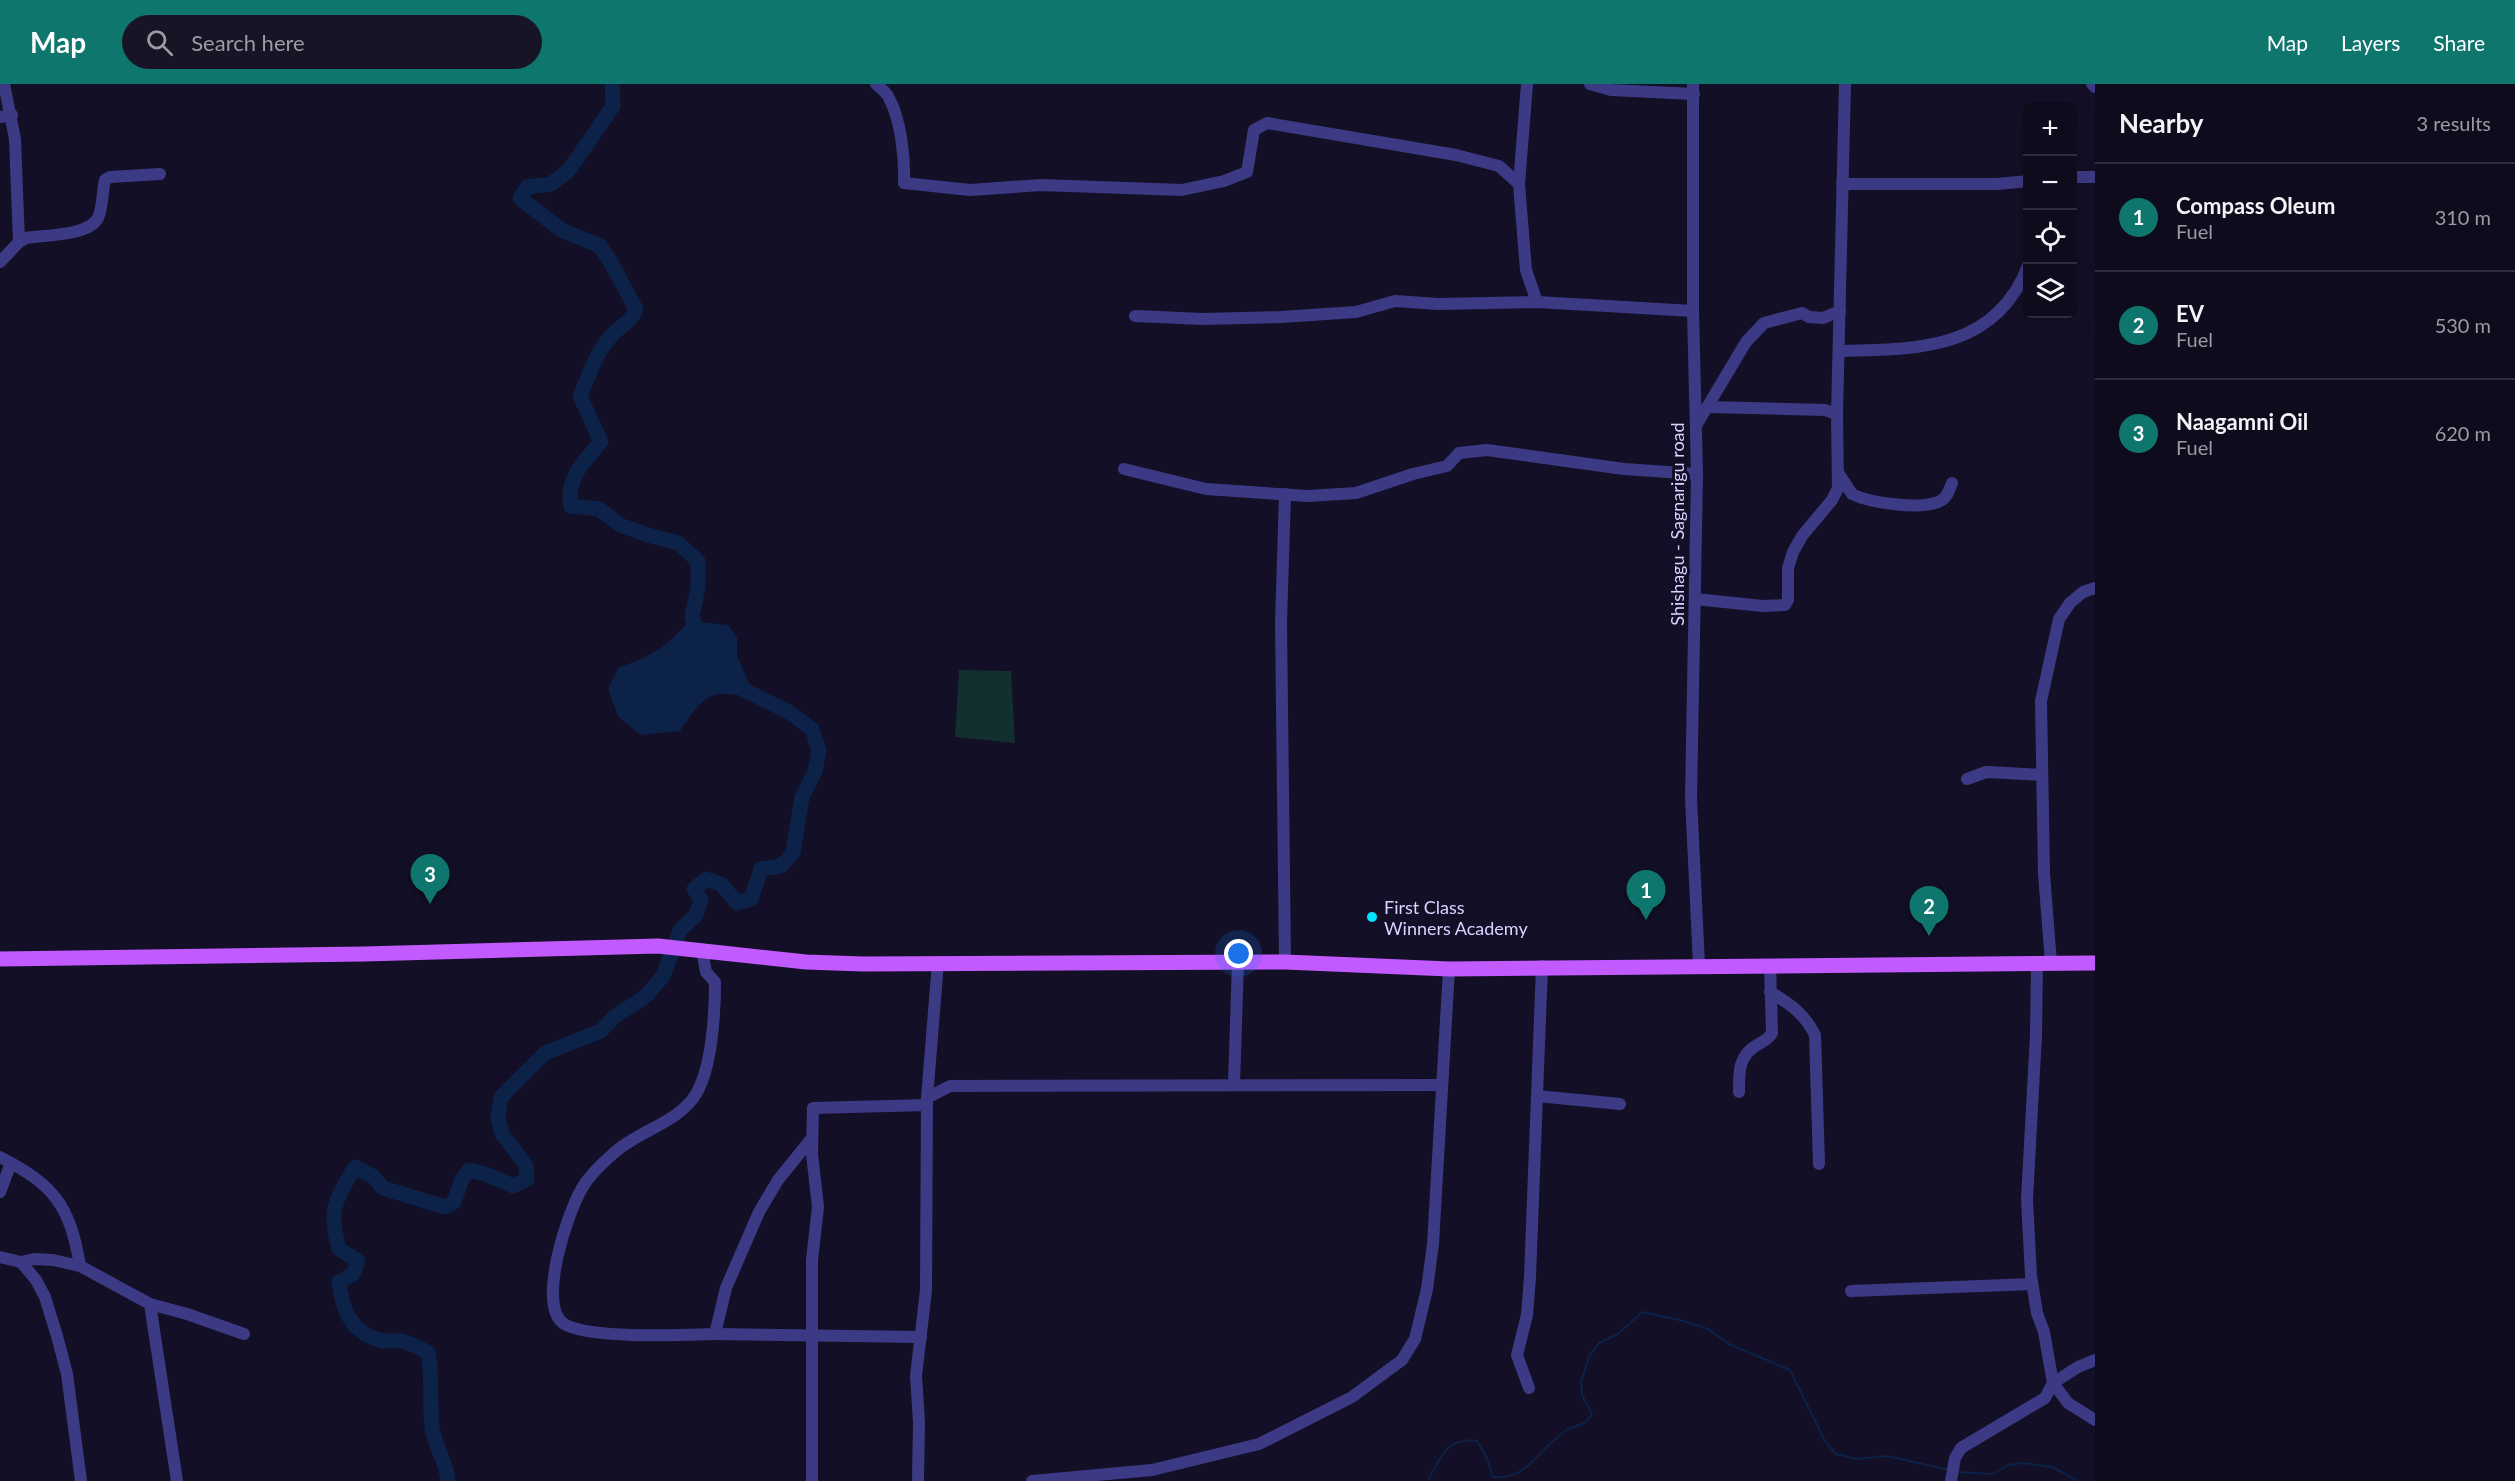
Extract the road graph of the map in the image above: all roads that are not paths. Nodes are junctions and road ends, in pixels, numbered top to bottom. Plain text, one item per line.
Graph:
1 (4, 84) edge
2 (876, 84) edge
3 (1527, 84) edge
4 (1590, 84) edge
5 (1845, 84) edge
6 (1693, 89) edge
7 (6, 116) edge
8 (160, 174) dead end
9 (2023, 182) edge
10 (1519, 184) junction
11 (1842, 184) junction
12 (19, 242) junction
13 (0, 262) edge
14 (2023, 279) edge
15 (1537, 302) junction
16 (1693, 311) junction
17 (1840, 311) junction
18 (1135, 316) dead end
19 (1839, 351) junction
20 (1707, 407) junction
21 (1837, 414) junction
22 (1696, 425) junction
23 (1124, 469) dead end
24 (1839, 472) junction
25 (1697, 474) junction
26 (1952, 483) dead end
27 (1285, 494) junction
28 (2095, 588) edge
29 (1695, 600) junction
30 (2042, 775) junction
31 (1967, 779) dead end
32 (702, 950) junction
33 (0, 959) edge
34 (938, 962) junction
35 (1238, 962) junction
36 (1286, 962) junction
37 (2044, 963) junction
38 (2095, 963) edge
39 (1699, 965) junction
40 (1770, 965) junction
41 (1542, 966) junction
42 (1449, 969) junction
43 (1770, 992) junction
44 (930, 1074) junction
45 (1234, 1084) junction
46 (1442, 1085) junction
47 (950, 1086) junction
48 (1739, 1092) dead end
49 (1538, 1096) junction
50 (927, 1101) junction
51 (1620, 1104) dead end
52 (812, 1138) junction
53 (5, 1160) edge
54 (1819, 1164) dead end
55 (0, 1192) edge
56 (0, 1257) edge
57 (21, 1262) junction
58 (80, 1266) junction
59 (2032, 1284) junction
60 (1851, 1291) dead end
61 (150, 1304) junction
62 (244, 1334) dead end
63 (715, 1334) junction
64 (813, 1337) junction
65 (921, 1337) junction
66 (2095, 1360) edge
67 (2053, 1383) junction
68 (1529, 1388) dead end
69 (2095, 1420) edge
70 (1953, 1474) edge
71 (81, 1481) edge
72 (177, 1481) edge
73 (812, 1481) edge
74 (918, 1481) edge
75 (1032, 1481) edge

1 - 7 street
2 - 10 street
3 - 10 street
4 - 6 street
5 - 11 street
6 - 16 street, Shishagu - Sagnarigu road
7 - 12 street
8 - 12 street
9 - 11 street
10 - 15 street
11 - 17 street
12 - 13 street
14 - 19 street
15 - 16 street
15 - 18 street
16 - 22 street, Shishagu - Sagnarigu road
17 - 19 street
17 - 20 street
19 - 21 street
20 - 21 street
20 - 22 street
21 - 24 street
22 - 25 street, Shishagu - Sagnarigu road
23 - 27 street
24 - 26 street
24 - 29 street
25 - 27 street
25 - 29 street, Shishagu - Sagnarigu road
27 - 36 street
28 - 30 street
29 - 39 street, Shishagu - Sagnarigu road
30 - 31 street
30 - 37 street
32 - 33 main road
32 - 34 main road
32 - 63 street
34 - 35 main road
34 - 44 street
35 - 36 main road
35 - 45 street
36 - 42 main road
37 - 38 main road
37 - 40 main road
37 - 59 street
39 - 40 main road
39 - 41 main road
40 - 43 street
41 - 42 main road
41 - 49 street
42 - 46 street
43 - 48 street
43 - 54 street
44 - 47 street
44 - 50 street
45 - 46 street
45 - 47 street
46 - 75 street
47 - 50 street
49 - 51 street
49 - 68 street
50 - 52 street
50 - 65 street
52 - 63 street
52 - 64 street
53 - 55 street
53 - 58 street
56 - 57 street
57 - 58 street
57 - 71 street
58 - 61 street
59 - 60 street
59 - 67 street
61 - 62 street
61 - 72 street
63 - 64 street
64 - 65 street
64 - 73 street
65 - 74 street
66 - 67 street
67 - 69 street
67 - 70 street

